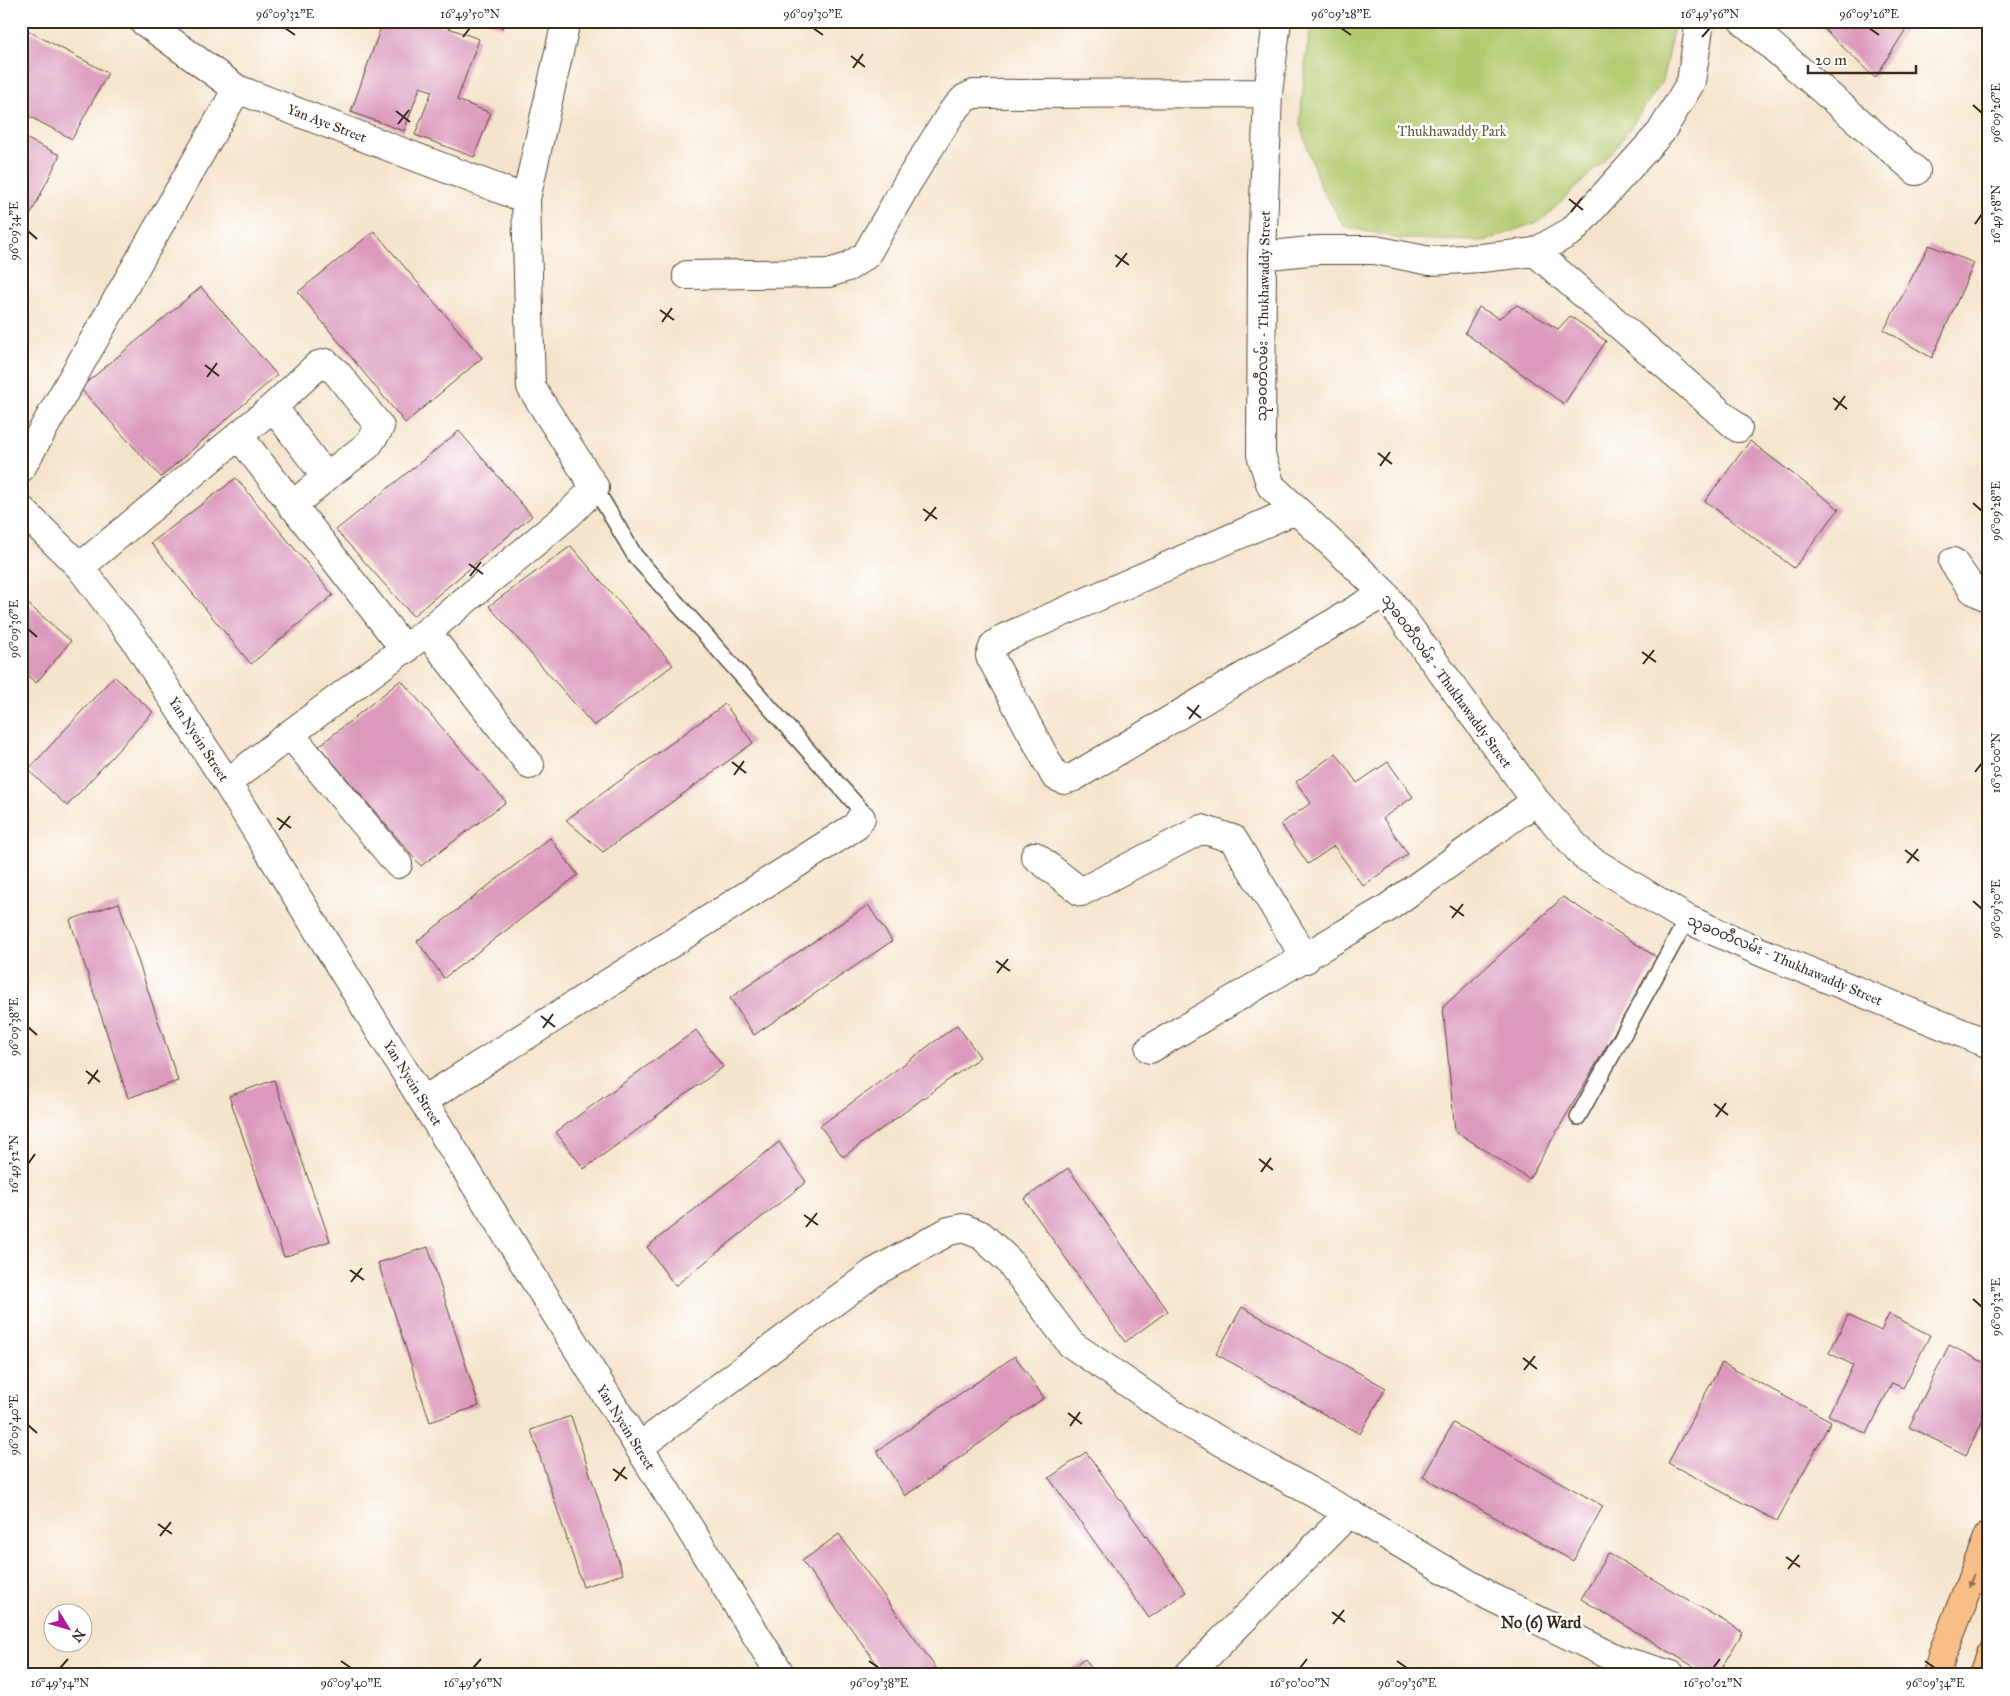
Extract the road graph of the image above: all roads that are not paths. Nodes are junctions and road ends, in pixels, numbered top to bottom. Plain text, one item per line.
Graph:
1 (143, 21) edge
2 (566, 21) edge
3 (1277, 21) edge
4 (1700, 21) edge
5 (1743, 21) edge
6 (237, 89) junction
7 (1268, 93) junction
8 (1916, 171) dead end
9 (526, 199) junction
10 (1535, 252) junction
11 (1262, 256) junction
12 (687, 274) dead end
13 (273, 407) junction
14 (1738, 428) dead end
15 (239, 436) junction
16 (21, 468) edge
17 (326, 477) junction
18 (596, 488) junction
19 (292, 506) junction
20 (21, 509) edge
21 (1295, 510) junction
22 (1953, 562) dead end
23 (80, 568) junction
24 (1384, 593) junction
25 (1989, 598) edge
26 (427, 632) junction
27 (405, 650) junction
28 (290, 734) junction
29 (530, 765) dead end
30 (227, 783) junction
31 (1536, 801) junction
32 (861, 818) joint
33 (1035, 856) dead end
34 (398, 864) dead end
35 (1687, 919) junction
36 (1306, 958) junction
37 (1989, 1044) edge
38 (1150, 1049) dead end
39 (423, 1101) junction
40 (1578, 1117) dead end
41 (639, 1448) junction
42 (1349, 1513) junction
43 (1989, 1535) edge
44 (781, 1675) edge
45 (1188, 1675) edge
46 (1671, 1675) edge
47 (1937, 1675) edge

1 - 6 street, Yan Aye Street
2 - 9 street
3 - 7 street, သုခဝတီလမ်း - Thukhawaddy Street
4 - 10 street
5 - 8 street
6 - 9 street, Yan Aye Street
6 - 16 street
7 - 11 street, သုခဝတီလမ်း - Thukhawaddy Street
7 - 12 street
9 - 18 street
10 - 11 street
10 - 14 street
11 - 21 street, သုခဝတီလမ်း - Thukhawaddy Street
13 - 15 street
13 - 17 street
13 - 17 street
15 - 19 street
15 - 23 street
17 - 19 street
18 - 26 street
18 - 32 lane
19 - 27 street
20 - 23 street, Yan Nyein Street
21 - 24 street, သုခဝတီလမ်း - Thukhawaddy Street
21 - 24 street
22 - 25 street
23 - 30 street, Yan Nyein Street
24 - 31 street, သုခဝတီလမ်း - Thukhawaddy Street
26 - 27 street
26 - 29 street
27 - 28 street
28 - 30 street
28 - 34 street
30 - 39 street, Yan Nyein Street
31 - 35 street, သုခဝတီလမ်း - Thukhawaddy Street
31 - 36 street
32 - 39 street
33 - 36 street
35 - 37 street, သုခဝတီလမ်း - Thukhawaddy Street
35 - 40 lane
36 - 38 street
39 - 41 street, Yan Nyein Street
41 - 42 street
41 - 44 street, Yan Nyein Street
42 - 45 street
42 - 46 street
43 -> 47 main road

